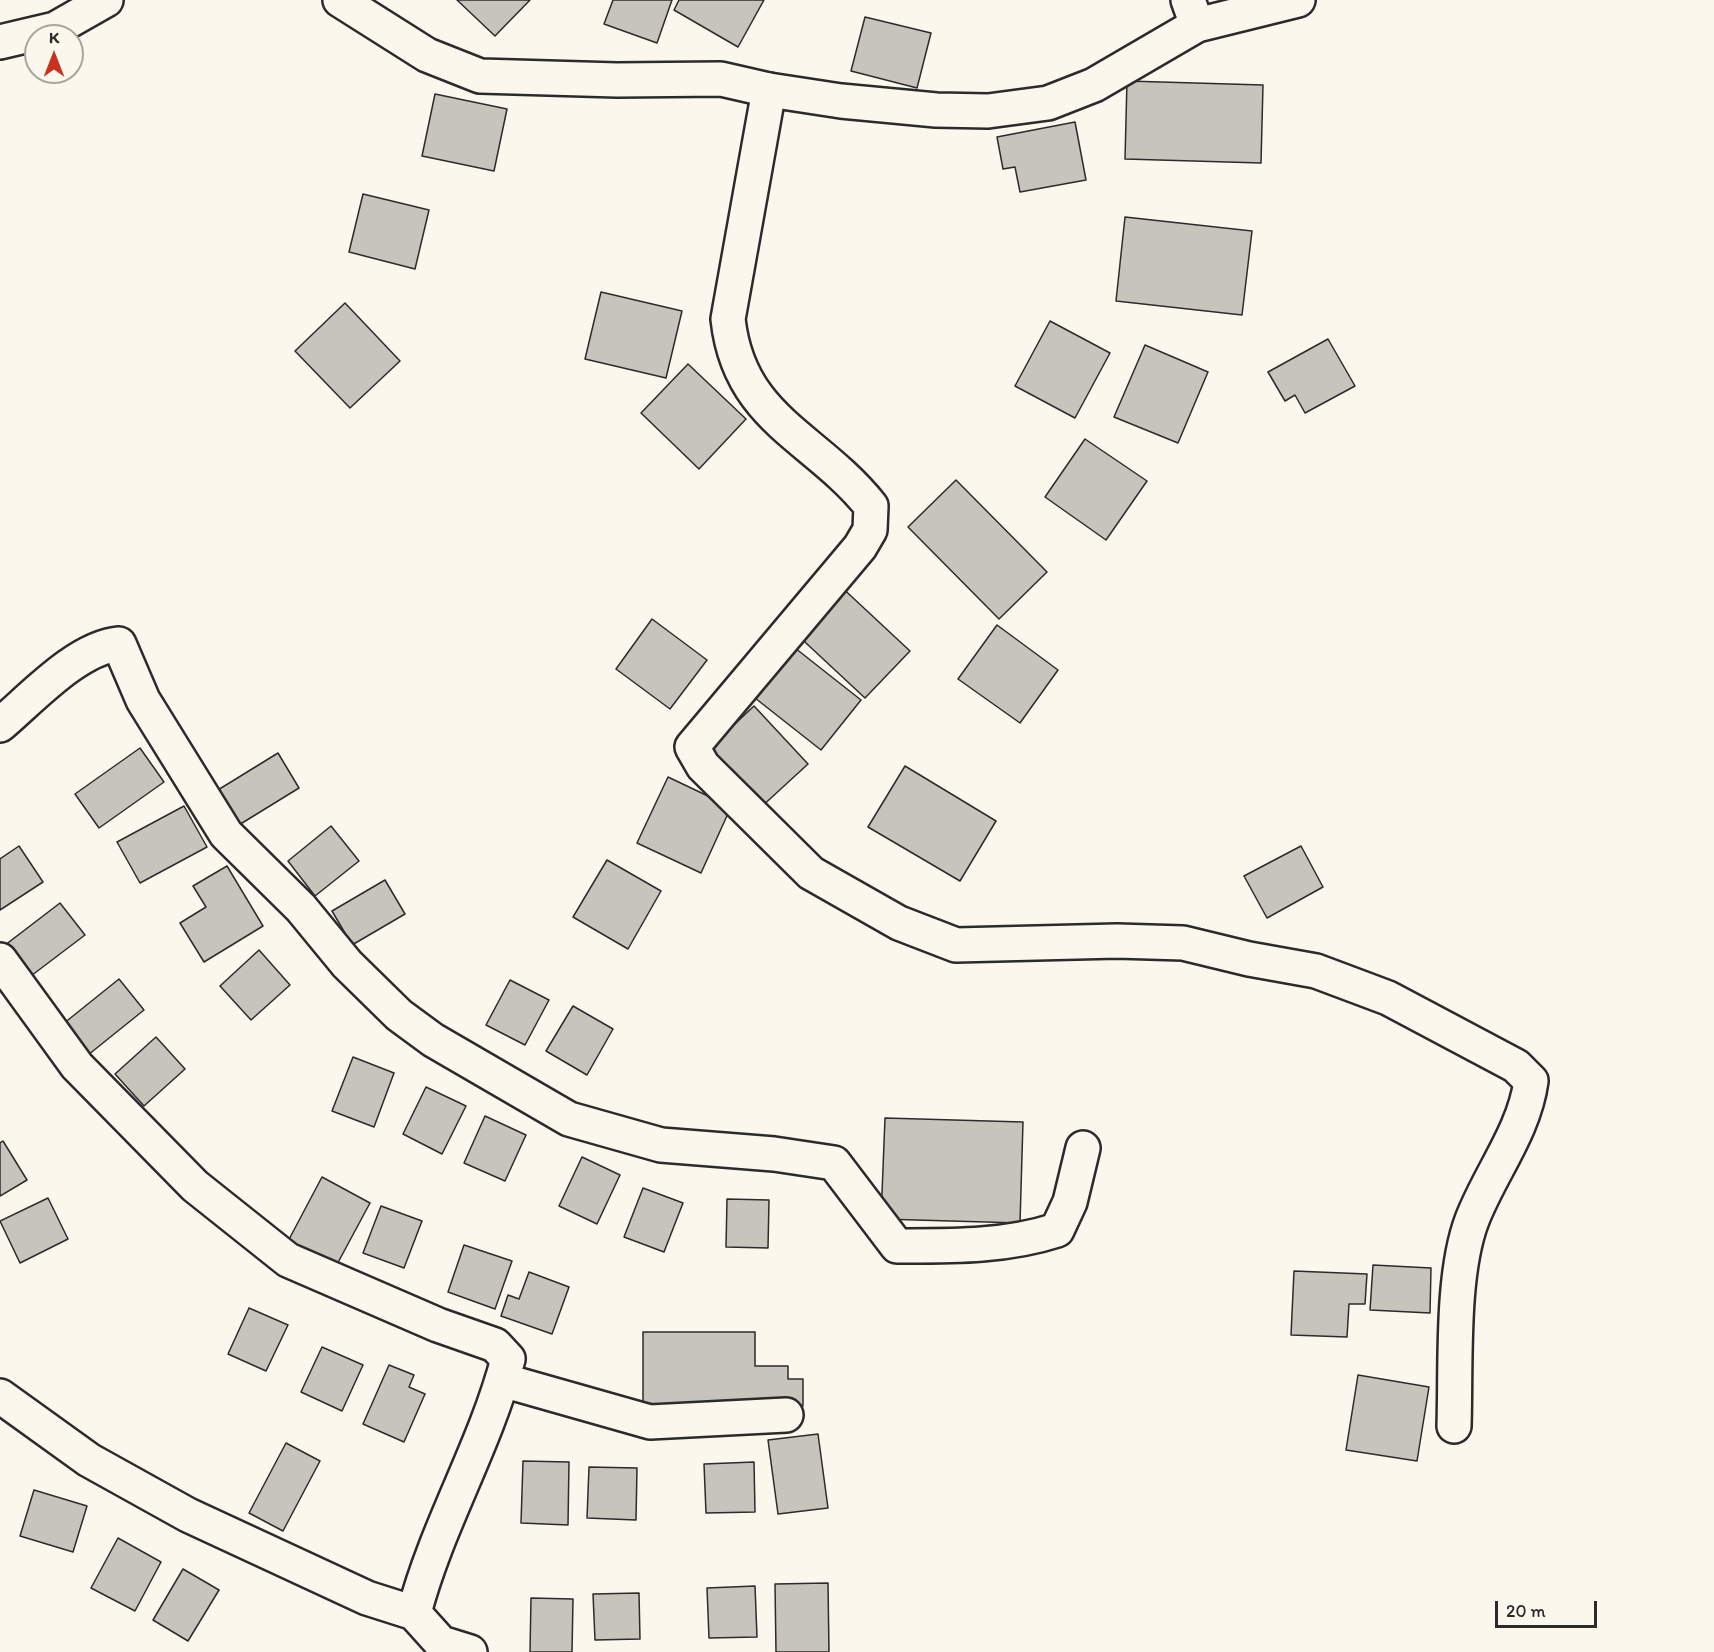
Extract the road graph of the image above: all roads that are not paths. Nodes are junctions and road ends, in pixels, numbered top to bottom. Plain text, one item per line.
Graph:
1 (106, 0) edge
2 (340, 0) edge
3 (1298, 0) edge
4 (1193, 13) edge
5 (0, 42) edge
6 (769, 90) junction
7 (0, 725) edge
8 (0, 960) edge
9 (1083, 1148) dead end
10 (502, 1380) junction
11 (0, 1396) edge
12 (786, 1415) dead end
13 (1454, 1426) dead end
14 (414, 1613) junction
15 (470, 1652) edge

1 - 5 street
2 - 6 street
3 - 4 street
4 - 6 street
6 - 13 street
7 - 9 street
8 - 10 street
10 - 12 street
10 - 14 street
11 - 14 street
14 - 15 street

